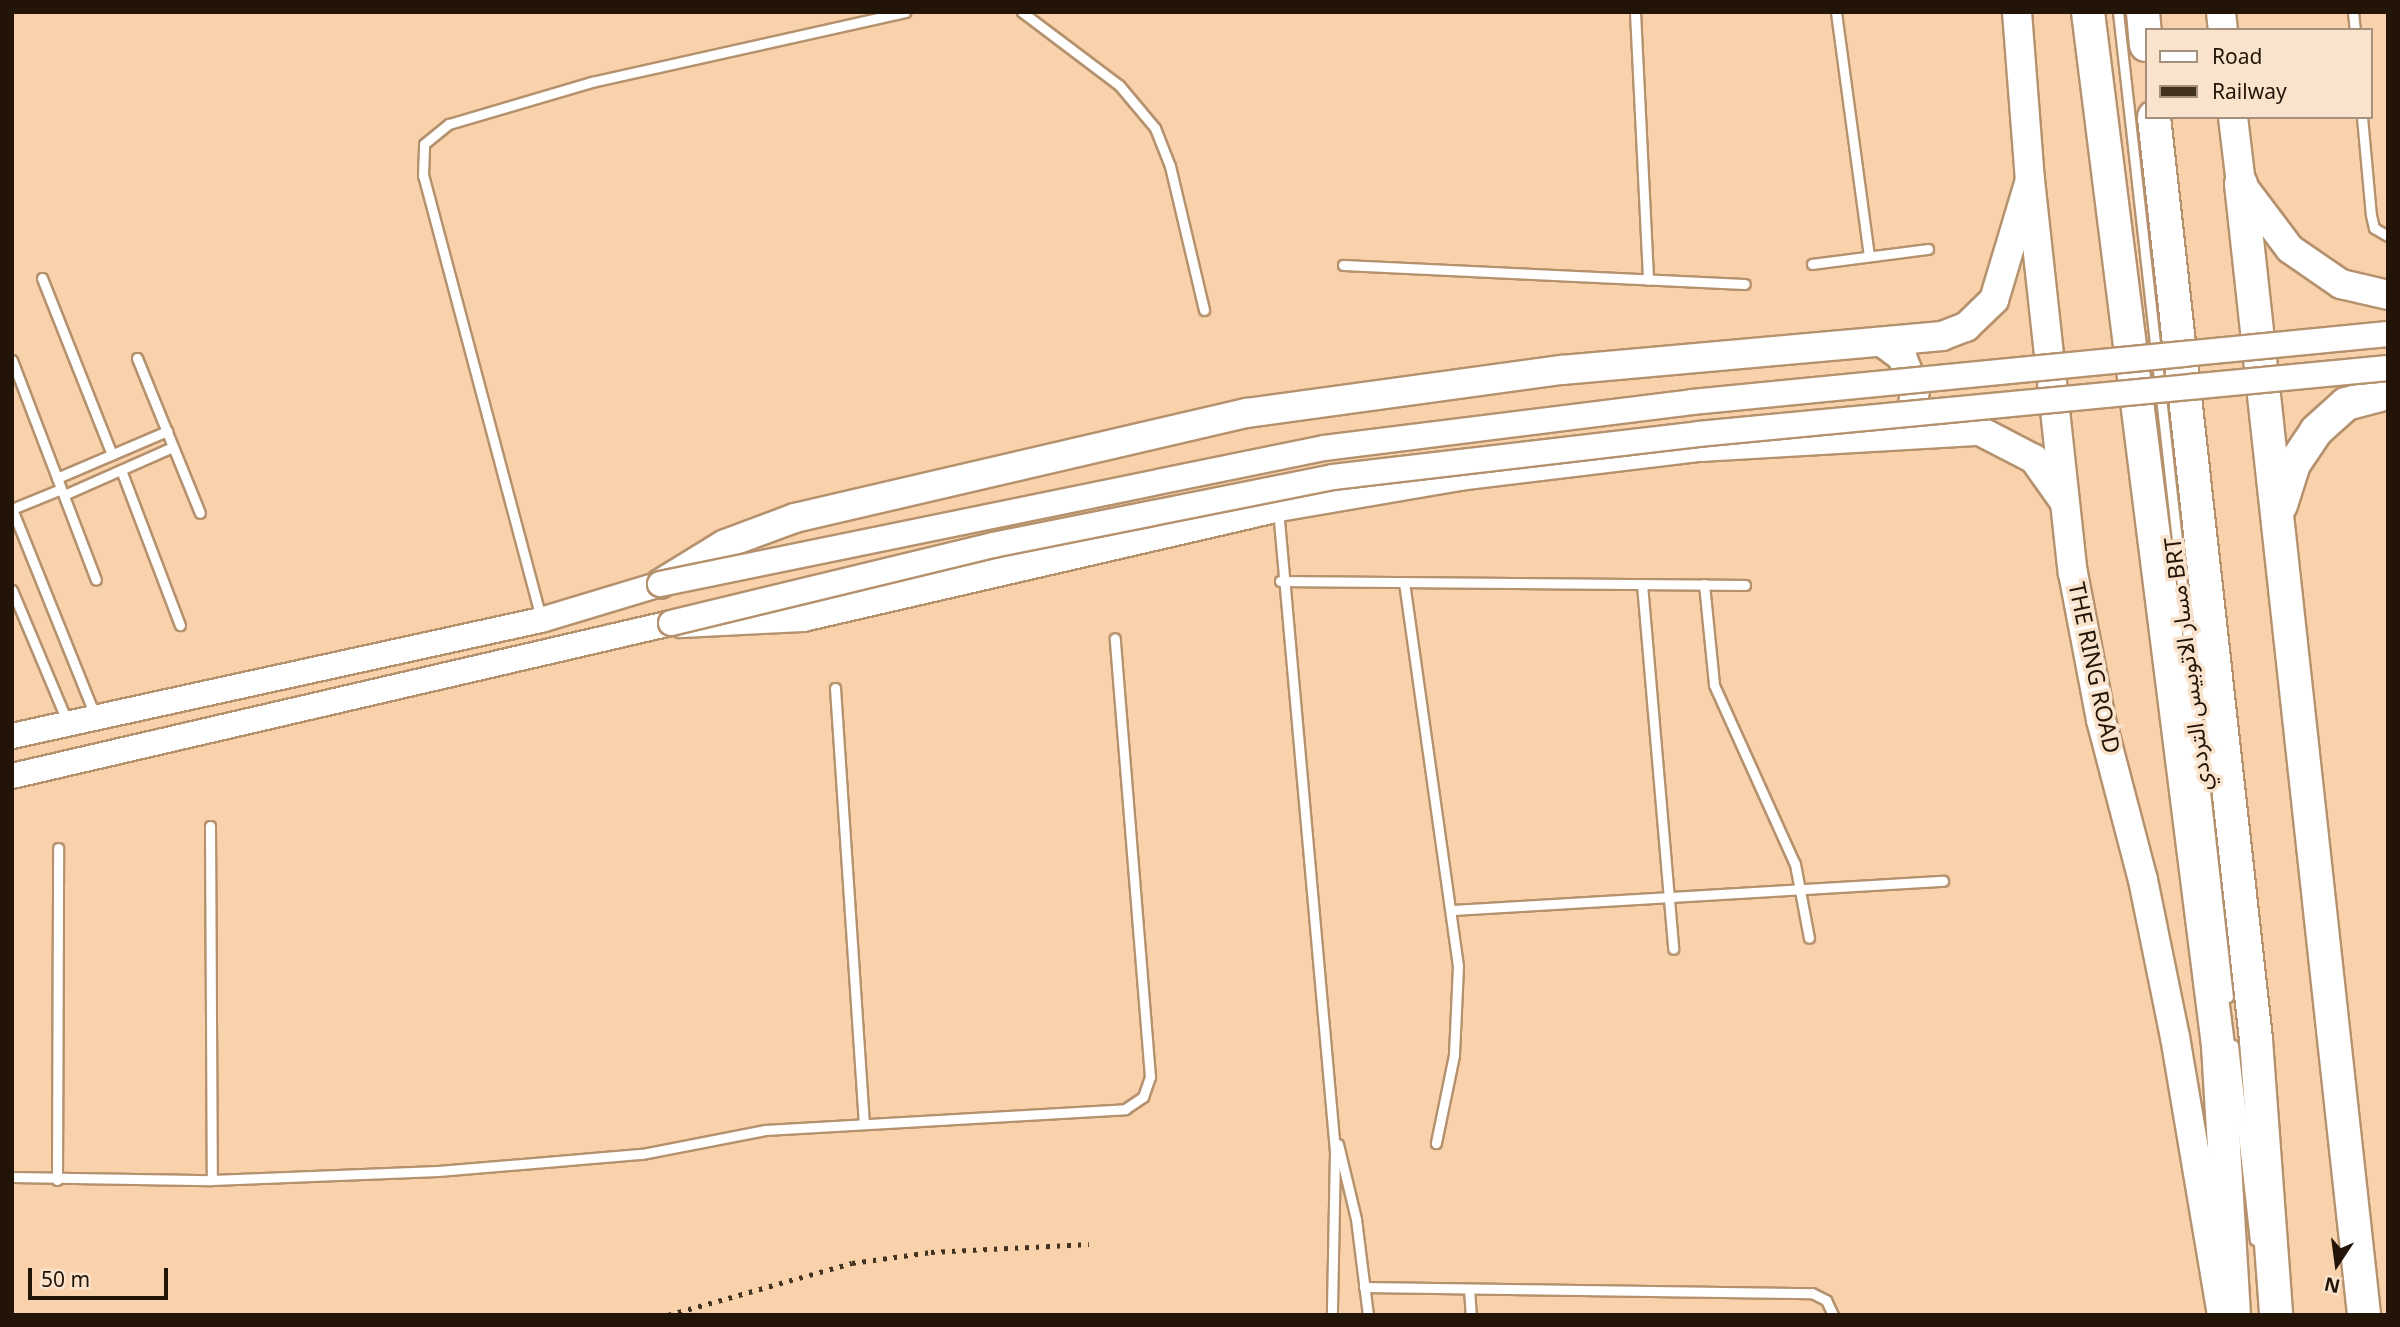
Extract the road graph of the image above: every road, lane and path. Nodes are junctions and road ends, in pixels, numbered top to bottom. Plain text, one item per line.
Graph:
1 (905, 12) edge
2 (1022, 12) edge
3 (1635, 12) edge
4 (1836, 12) edge
5 (2017, 12) edge
6 (2088, 12) edge
7 (2118, 12) edge
8 (2154, 119) edge
9 (2233, 119) edge
10 (2362, 119) edge
11 (2030, 180) junction
12 (2241, 184) junction
13 (2388, 236) edge
14 (1928, 249) dead end
15 (1869, 256) junction
16 (1812, 264) dead end
17 (1343, 265) dead end
18 (42, 278) dead end
19 (1648, 280) junction
20 (1745, 284) dead end
21 (2388, 295) edge
22 (1204, 310) dead end
23 (2388, 334) edge
24 (1883, 344) junction
25 (136, 358) dead end
26 (12, 360) edge
27 (2388, 368) edge
28 (2388, 393) edge
29 (167, 431) junction
30 (1900, 432) junction
31 (173, 447) junction
32 (112, 454) junction
33 (121, 470) junction
34 (57, 478) junction
35 (62, 492) junction
36 (2063, 500) junction
37 (1278, 508) junction
38 (12, 509) edge
39 (200, 513) dead end
40 (2278, 531) junction
41 (96, 580) dead end
42 (1280, 581) junction
43 (1404, 582) junction
44 (660, 584) junction
45 (1642, 584) junction
46 (1703, 584) junction
47 (1745, 584) dead end
48 (12, 590) edge
49 (541, 620) junction
50 (671, 623) junction
51 (180, 625) dead end
52 (1115, 638) dead end
53 (835, 688) dead end
54 (96, 716) junction
55 (68, 723) junction
56 (12, 736) edge
57 (12, 776) edge
58 (210, 826) dead end
59 (58, 848) dead end
60 (1943, 881) dead end
61 (1804, 889) junction
62 (1668, 897) junction
63 (1453, 910) junction
64 (1809, 938) dead end
65 (1673, 949) dead end
66 (2229, 1010) dead end
67 (2232, 1037) dead end
68 (864, 1124) junction
69 (1334, 1130) junction
70 (1436, 1143) dead end
71 (12, 1177) edge
72 (57, 1180) junction
73 (212, 1181) junction
74 (2257, 1259) dead end
75 (1364, 1287) junction
76 (1469, 1289) junction
77 (2269, 1308) edge
78 (1332, 1315) edge
79 (1368, 1315) edge
80 (1471, 1315) edge
81 (1833, 1315) edge
82 (2222, 1315) edge
83 (2234, 1315) edge
84 (2264, 1315) edge
85 (2364, 1315) edge

1 - 49 lane
2 - 22 lane
3 - 19 lane
4 - 15 lane
5 - 11 highway, THE RING ROAD
6 - 83 highway
7 - 66 lane, مسار الاتوبيس الترددي BRT
8 - 77 highway
9 - 12 highway
10 - 13 lane
11 - 24 highway
11 - 36 highway, THE RING ROAD
12 - 21 highway
12 - 40 highway
14 - 15 lane
15 - 16 lane
17 - 19 lane
18 - 32 lane
19 - 20 lane
23 - 44 main road, bridge
24 - 30 highway
24 - 44 highway
25 - 29 lane
26 - 34 lane
27 - 50 main road, bridge
28 - 40 highway
29 - 31 lane
29 - 32 lane
30 - 36 highway
30 - 37 highway
31 - 33 lane
31 - 39 lane
32 - 34 lane
33 - 35 lane
33 - 51 lane
34 - 35 lane
35 - 38 lane
35 - 41 lane
36 - 82 highway, THE RING ROAD
37 - 42 lane
37 - 50 highway
38 - 54 lane
40 - 85 highway
42 - 43 lane
42 - 69 lane
43 - 45 lane
43 - 63 lane
44 - 49 main road
45 - 46 lane
45 - 62 lane
46 - 47 lane
46 - 61 lane
48 - 55 lane
49 - 54 main road
50 - 57 main road
52 - 68 lane
53 - 68 lane
54 - 55 main road
55 - 56 main road
58 - 73 lane
59 - 72 lane
60 - 61 lane
61 - 62 lane
61 - 64 lane
62 - 63 lane
62 - 65 lane
63 - 70 lane
67 - 74 lane
68 - 73 lane
69 - 75 lane
69 - 78 lane
71 - 72 lane
72 - 73 lane
75 - 76 lane
75 - 79 lane
76 - 80 lane
76 - 81 lane
77 - 84 lane

